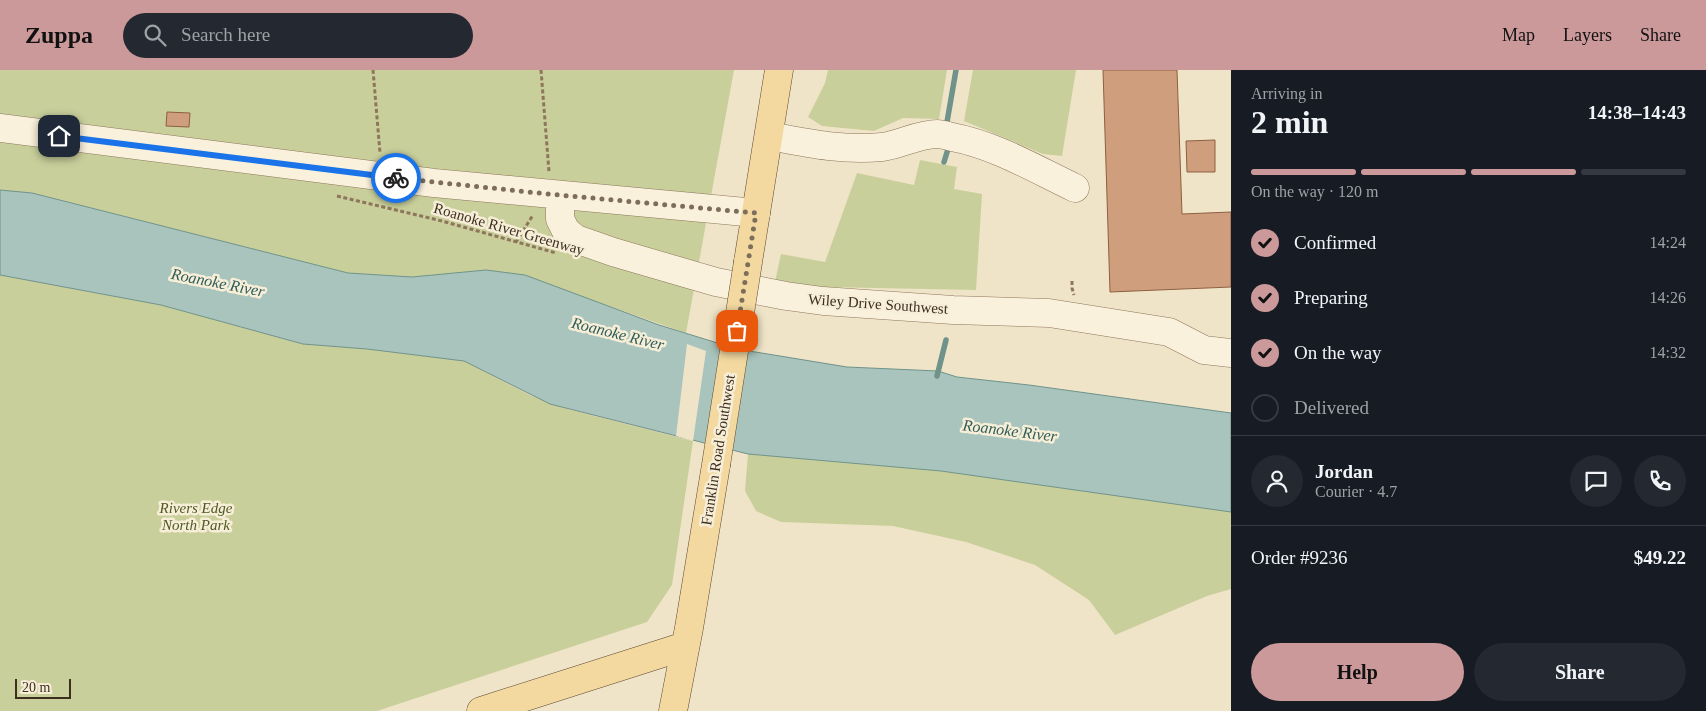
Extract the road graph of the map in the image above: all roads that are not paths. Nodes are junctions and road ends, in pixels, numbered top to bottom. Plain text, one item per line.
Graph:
1 (779, 70) edge
2 (0, 128) edge
3 (769, 136) junction
4 (555, 185) junction
5 (1075, 188) dead end
6 (756, 213) junction
7 (1231, 353) edge
8 (685, 646) junction
9 (481, 711) edge
10 (672, 711) edge

1 - 3 main road, Franklin Road Southwest
2 - 4 street
3 - 5 street
3 - 6 main road, Franklin Road Southwest
4 - 6 street
4 - 7 street, Wiley Drive Southwest
6 - 8 main road, Franklin Road Southwest, bridge
8 - 9 main road
8 - 10 main road, Franklin Road Southwest

